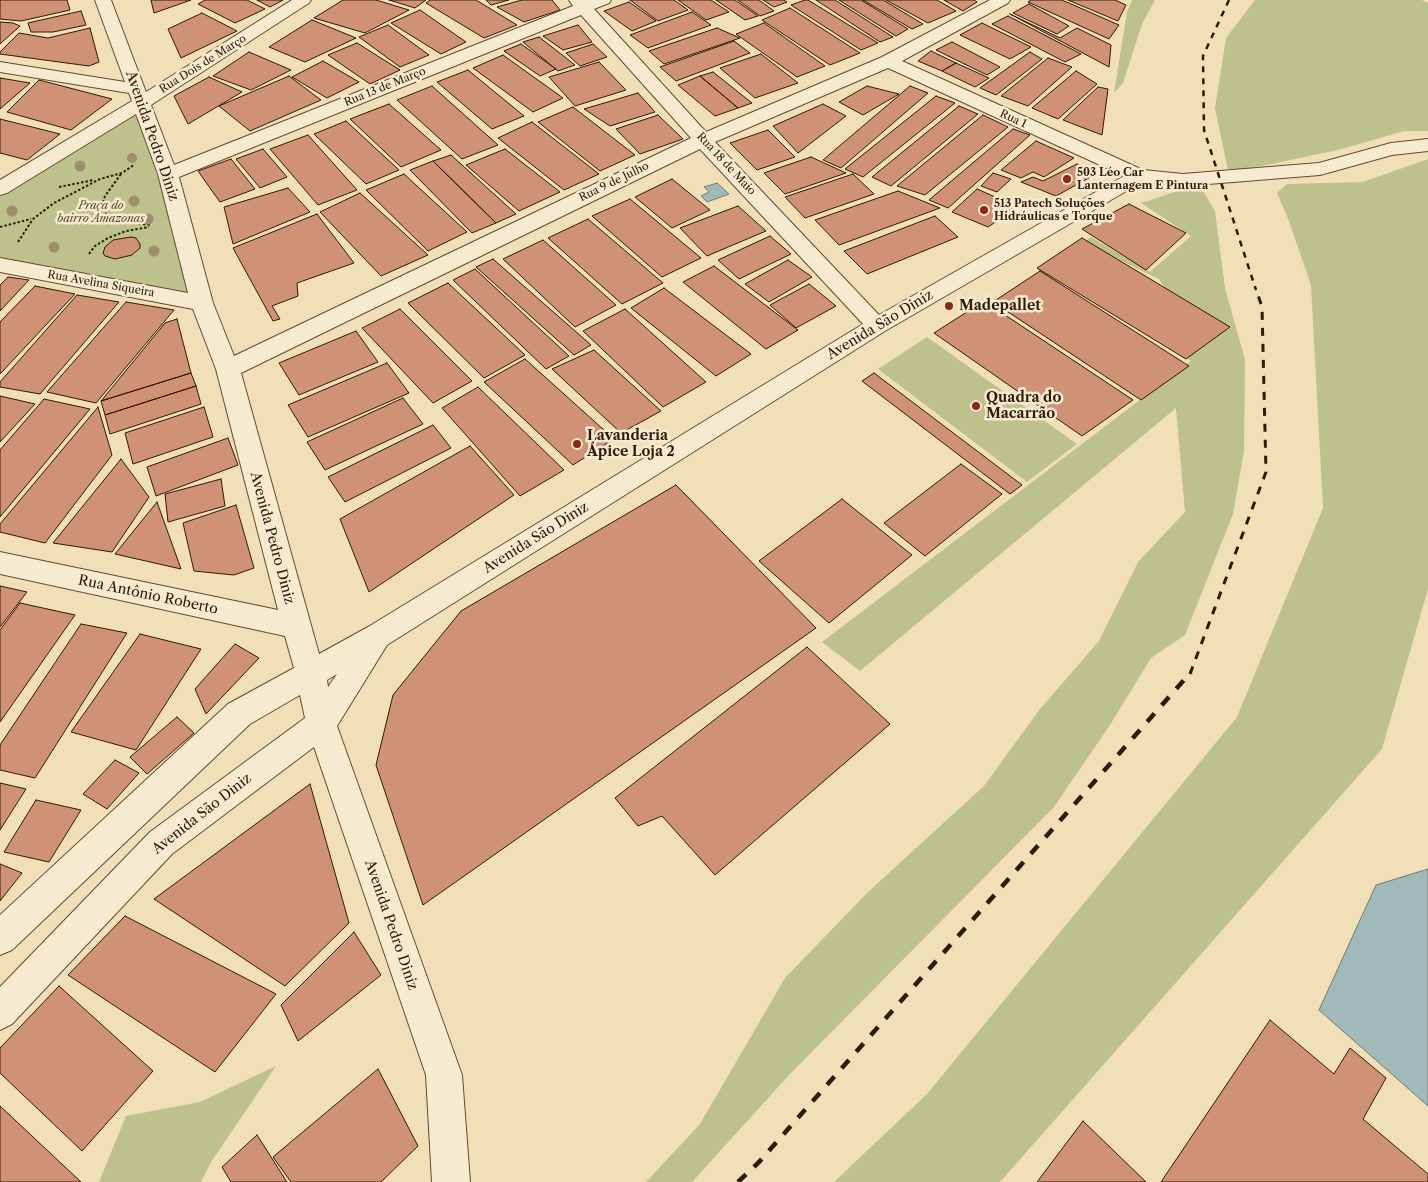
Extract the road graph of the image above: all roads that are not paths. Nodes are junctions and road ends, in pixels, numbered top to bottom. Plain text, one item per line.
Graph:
1 (103, 0) edge
2 (303, 0) edge
3 (602, 0) edge
4 (1002, 0) edge
5 (580, 4) edge
6 (888, 61) junction
7 (0, 67) edge
8 (138, 96) junction
9 (703, 140) junction
10 (1428, 145) edge
11 (168, 174) junction
12 (1139, 176) junction
13 (0, 189) edge
14 (0, 265) edge
15 (202, 303) junction
16 (877, 326) junction
17 (228, 369) junction
18 (0, 563) edge
19 (296, 626) junction
20 (378, 636) junction
21 (311, 675) junction
22 (321, 724) junction
23 (0, 938) edge
24 (0, 1012) edge
25 (450, 1182) edge

1 - 8 street, Avenida Pedro Diniz
2 - 8 street, Rua Dois de Março
3 - 5 street, Rua 13 de Março
4 - 6 street, Rua 9 de Julho
5 - 9 street, Rua 18 de Maio
5 - 11 street, Rua 13 de Março
6 - 9 street, Rua 9 de Julho
6 - 12 street, Rua 1
7 - 8 street
8 - 11 street, Avenida Pedro Diniz
8 - 13 street, Rua Dois de Março
9 - 16 street, Rua 18 de Maio
9 - 17 street, Rua 9 de Julho
10 - 12 street
11 - 15 street, Avenida Pedro Diniz
12 - 16 street, Avenida São Diniz
14 - 15 street, Rua Avelina Siqueira
15 - 17 street, Avenida Pedro Diniz
16 - 20 street, Avenida São Diniz
17 - 19 street, Avenida Pedro Diniz
18 - 19 street, Rua Antônio Roberto
19 - 21 street, Avenida Pedro Diniz
20 - 21 street, Avenida São Diniz
20 - 22 street, Avenida São Diniz
21 - 22 street, Avenida Pedro Diniz
21 - 23 street, Avenida São Diniz
22 - 24 street, Avenida São Diniz
22 - 25 street, Avenida Pedro Diniz

